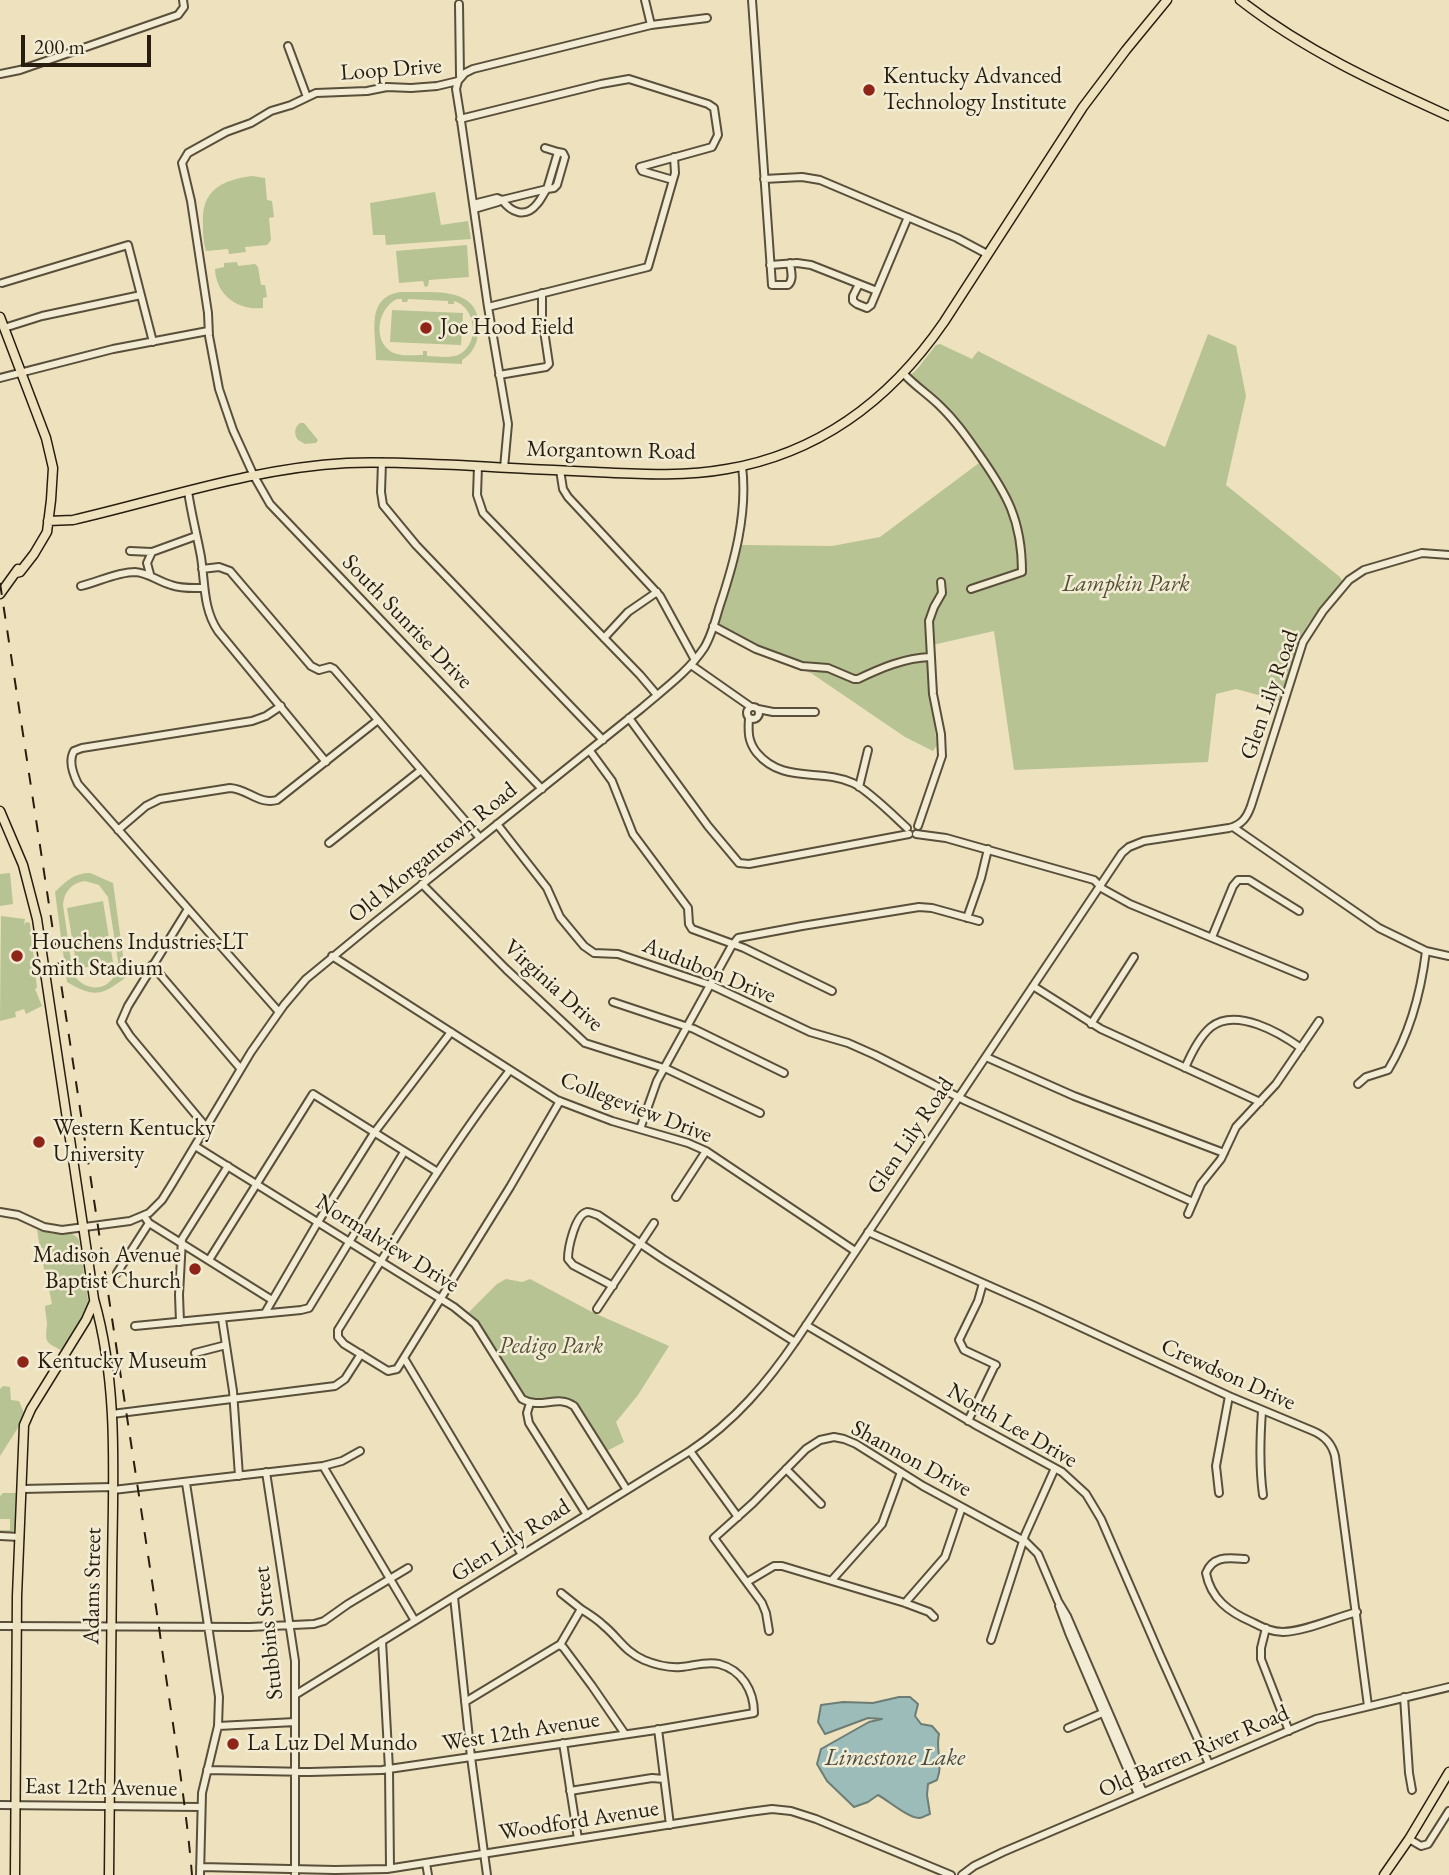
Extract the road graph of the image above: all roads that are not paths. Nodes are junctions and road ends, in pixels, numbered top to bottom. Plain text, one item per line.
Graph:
1 (645, 0) edge
2 (752, 0) edge
3 (1167, 0) edge
4 (1240, 0) edge
5 (183, 2) edge
6 (459, 4) dead end
7 (707, 18) dead end
8 (651, 25) junction
9 (288, 46) dead end
10 (0, 74) edge
11 (459, 80) junction
12 (307, 97) junction
13 (1449, 116) edge
14 (460, 119) junction
15 (545, 148) dead end
16 (674, 157) junction
17 (764, 179) junction
18 (673, 180) junction
19 (539, 194) junction
20 (502, 200) junction
21 (474, 206) junction
22 (193, 215) joint
23 (908, 217) junction
24 (987, 254) junction
25 (790, 264) junction
26 (770, 265) junction
27 (2, 283) dead end
28 (859, 284) junction
29 (877, 291) junction
30 (542, 293) junction
31 (141, 295) junction
32 (488, 307) junction
33 (0, 317) edge
34 (4, 328) junction
35 (208, 331) junction
36 (153, 342) junction
37 (20, 373) junction
38 (904, 374) junction
39 (499, 375) junction
40 (0, 378) edge
41 (382, 462) junction
42 (478, 466) junction
43 (742, 467) junction
44 (505, 468) junction
45 (560, 470) junction
46 (254, 475) junction
47 (188, 491) junction
48 (47, 525) junction
49 (196, 536) junction
50 (130, 551) dead end
51 (152, 552) junction
52 (1449, 555) edge
53 (202, 569) junction
54 (150, 574) junction
55 (941, 582) dead end
56 (81, 586) dead end
57 (204, 588) junction
58 (971, 589) dead end
59 (657, 592) junction
60 (0, 594) edge
61 (713, 625) junction
62 (604, 638) junction
63 (930, 657) junction
64 (693, 662) junction
65 (657, 695) junction
66 (281, 706) junction
67 (816, 712) dead end
68 (754, 713) junction
69 (629, 718) junction
70 (378, 720) junction
71 (603, 740) junction
72 (868, 750) dead end
73 (590, 751) junction
74 (326, 762) junction
75 (421, 770) junction
76 (859, 786) junction
77 (542, 789) junction
78 (0, 811) edge
79 (497, 824) junction
80 (913, 827) junction
81 (1233, 827) junction
82 (118, 830) junction
83 (480, 838) junction
84 (329, 843) dead end
85 (988, 849) junction
86 (422, 884) junction
87 (1099, 886) junction
88 (188, 909) junction
89 (1298, 911) dead end
90 (967, 918) junction
91 (979, 921) dead end
92 (1212, 937) junction
93 (734, 944) junction
94 (1426, 951) junction
95 (332, 956) junction
96 (1449, 956) edge
97 (1134, 957) dead end
98 (152, 965) junction
99 (1304, 976) dead end
100 (710, 985) junction
101 (1033, 986) junction
102 (832, 991) dead end
103 (613, 1002) dead end
104 (279, 1012) junction
105 (1319, 1021) dead end
106 (1091, 1024) junction
107 (686, 1027) junction
108 (451, 1032) junction
109 (1301, 1048) junction
110 (985, 1057) junction
111 (240, 1068) junction
112 (664, 1068) junction
113 (1185, 1068) junction
114 (510, 1070) junction
115 (784, 1073) dead end
116 (1359, 1084) dead end
117 (958, 1097) junction
118 (561, 1101) junction
119 (1260, 1102) junction
120 (760, 1113) dead end
121 (206, 1127) junction
122 (640, 1129) junction
123 (374, 1133) junction
124 (195, 1146) junction
125 (706, 1151) junction
126 (404, 1152) junction
127 (1224, 1153) junction
128 (228, 1166) junction
129 (436, 1171) junction
130 (257, 1184) junction
131 (676, 1197) dead end
132 (1193, 1202) junction
133 (0, 1212) edge
134 (1188, 1214) dead end
135 (144, 1216) junction
136 (318, 1222) junction
137 (149, 1223) junction
138 (654, 1223) dead end
139 (84, 1228) junction
140 (868, 1232) junction
141 (349, 1242) junction
142 (181, 1244) junction
143 (640, 1244) junction
144 (855, 1251) junction
145 (209, 1260) junction
146 (381, 1262) junction
147 (117, 1273) dead end
148 (983, 1283) junction
149 (613, 1286) junction
150 (94, 1299) junction
151 (441, 1299) junction
152 (272, 1300) junction
153 (597, 1309) dead end
154 (265, 1313) junction
155 (222, 1319) junction
156 (180, 1322) junction
157 (806, 1325) junction
158 (135, 1326) dead end
159 (795, 1342) junction
160 (226, 1345) junction
161 (195, 1353) dead end
162 (361, 1354) junction
163 (404, 1358) junction
164 (1229, 1396) junction
165 (233, 1399) junction
166 (530, 1403) junction
167 (1262, 1411) junction
168 (112, 1414) junction
169 (968, 1421) junction
170 (360, 1451) dead end
171 (691, 1451) junction
172 (323, 1466) junction
173 (1055, 1468) junction
174 (786, 1469) junction
175 (266, 1472) junction
176 (901, 1472) junction
177 (239, 1476) junction
178 (186, 1483) junction
179 (22, 1489) junction
180 (113, 1489) junction
181 (627, 1490) junction
182 (1219, 1493) dead end
183 (1262, 1495) dead end
184 (821, 1504) dead end
185 (962, 1507) junction
186 (587, 1514) junction
187 (738, 1517) junction
188 (0, 1536) edge
189 (20, 1537) junction
190 (1023, 1541) junction
191 (522, 1555) junction
192 (1245, 1559) dead end
193 (408, 1568) dead end
194 (390, 1579) junction
195 (832, 1580) junction
196 (747, 1582) junction
197 (561, 1593) dead end
198 (454, 1597) junction
199 (905, 1603) junction
200 (582, 1609) junction
201 (1357, 1612) junction
202 (934, 1617) dead end
203 (415, 1621) junction
204 (0, 1626) edge
205 (17, 1626) junction
206 (290, 1626) junction
207 (111, 1627) junction
208 (208, 1627) junction
209 (1266, 1628) junction
210 (769, 1631) dead end
211 (991, 1640) dead end
212 (382, 1641) junction
213 (559, 1645) junction
214 (1449, 1687) edge
215 (295, 1695) junction
216 (1404, 1697) junction
217 (465, 1702) junction
218 (1368, 1706) junction
219 (1105, 1711) junction
220 (295, 1723) junction
221 (218, 1726) junction
222 (1068, 1728) dead end
223 (658, 1729) junction
224 (1289, 1731) junction
225 (625, 1734) junction
226 (563, 1743) junction
227 (471, 1757) junction
228 (1209, 1764) junction
229 (389, 1769) junction
230 (207, 1770) junction
231 (294, 1772) junction
232 (1449, 1772) edge
233 (664, 1779) junction
234 (1412, 1790) dead end
235 (570, 1791) junction
236 (1141, 1793) junction
237 (0, 1805) edge
238 (15, 1805) junction
239 (109, 1806) junction
240 (201, 1807) junction
241 (1449, 1811) edge
242 (670, 1825) junction
243 (578, 1839) junction
244 (1409, 1839) junction
245 (484, 1853) junction
246 (426, 1863) junction
247 (390, 1868) junction
248 (200, 1871) edge
249 (295, 1872) edge
250 (357, 1872) edge
251 (15, 1875) edge
252 (109, 1875) edge
253 (428, 1875) edge
254 (487, 1875) edge
255 (951, 1875) edge
256 (962, 1875) edge
257 (1384, 1875) edge

1 - 8 street
2 - 17 street
3 - 24 main road, Morgantown Road
4 - 13 main road
5 - 10 street
6 - 11 street
7 - 8 street, Loop Drive
8 - 11 street, Loop Drive
9 - 12 street
11 - 12 street, Loop Drive
11 - 14 street
12 - 22 street, Loop Drive
14 - 16 street
14 - 21 street
15 - 19 street
16 - 18 street
16 - 18 street
17 - 23 street
17 - 26 street
18 - 30 street
19 - 20 street
19 - 20 street
20 - 21 street
21 - 32 street
22 - 35 street, South Sunrise Drive
23 - 24 street
23 - 29 street
24 - 38 main road, Morgantown Road
25 - 26 street
25 - 26 street
25 - 28 street
27 - 31 street
28 - 29 street
28 - 29 street
30 - 32 street
30 - 39 street
31 - 34 street
31 - 36 street
32 - 39 street
33 - 34 main road
34 - 37 main road
35 - 36 street
35 - 46 street, South Sunrise Drive
36 - 37 street
37 - 40 street
37 - 48 main road
38 - 43 main road, Morgantown Road
38 - 58 street
39 - 44 street
41 - 42 main road, Morgantown Road
41 - 46 main road, Morgantown Road
41 - 71 street
42 - 44 main road, Morgantown Road
42 - 62 street
43 - 45 main road, Morgantown Road
43 - 61 street, Old Morgantown Road
44 - 45 main road, Morgantown Road
45 - 59 street
46 - 47 main road, Morgantown Road
46 - 77 street, South Sunrise Drive
47 - 48 main road, Morgantown Road
47 - 49 street
48 - 60 main road
49 - 51 street
49 - 53 street
50 - 51 street
51 - 54 street
52 - 81 street, Glen Lily Road
53 - 57 street
53 - 70 street
54 - 56 street
54 - 57 street
55 - 63 street
57 - 66 street
59 - 62 street
59 - 64 street
61 - 63 street
61 - 64 street, Old Morgantown Road
62 - 65 street
63 - 80 street
64 - 65 street, Old Morgantown Road
64 - 68 street
65 - 69 street, Old Morgantown Road
66 - 74 street
66 - 82 street
67 - 68 street
68 - 76 street
69 - 71 street, Old Morgantown Road
69 - 80 street
70 - 74 street
70 - 75 street
71 - 73 street, Old Morgantown Road
72 - 76 street
73 - 77 street, Old Morgantown Road
73 - 93 street
74 - 82 street
75 - 83 street
75 - 84 street
76 - 80 street
77 - 79 street, Old Morgantown Road
78 - 139 main road, Adams Street
79 - 83 street, Old Morgantown Road
79 - 100 street, Audubon Drive
80 - 85 street
81 - 87 street, Glen Lily Road
81 - 94 street
82 - 88 street
83 - 86 street, Old Morgantown Road
85 - 87 street
85 - 90 street
86 - 95 street, Old Morgantown Road
86 - 112 street, Virginia Drive
87 - 92 street
87 - 101 street, Glen Lily Road
88 - 98 street
88 - 104 street
89 - 92 street
90 - 91 street
90 - 93 street
92 - 99 street
93 - 100 street
93 - 102 street
94 - 96 street
94 - 116 street
95 - 104 street, Old Morgantown Road
95 - 108 street, Collegeview Drive
97 - 106 street
98 - 111 street
98 - 121 street
100 - 107 street
100 - 117 street, Audubon Drive
101 - 106 street
101 - 110 street, Glen Lily Road
103 - 107 street
104 - 111 street, Old Morgantown Road
105 - 109 street
106 - 113 street
107 - 112 street
107 - 115 street
108 - 114 street, Collegeview Drive
108 - 123 street
109 - 113 street
109 - 119 street
110 - 117 street, Glen Lily Road
110 - 127 street
111 - 121 street, Old Morgantown Road
112 - 120 street, Virginia Drive
112 - 122 street
113 - 119 street
114 - 118 street, Collegeview Drive
114 - 129 street
117 - 132 street, Audubon Drive
117 - 140 street, Glen Lily Road
118 - 122 street, Collegeview Drive
118 - 151 street
119 - 127 street
121 - 124 street, Old Morgantown Road
122 - 125 street, Collegeview Drive
123 - 126 street
123 - 130 street
123 - 136 street
124 - 128 street, Normalview Drive
124 - 135 street, Old Morgantown Road
125 - 131 street
125 - 144 street, Collegeview Drive
126 - 129 street
126 - 141 street
127 - 132 street
128 - 130 street, Normalview Drive
128 - 142 street
129 - 146 street
130 - 136 street, Normalview Drive
130 - 145 street
132 - 134 street
133 - 139 street
135 - 137 street
135 - 139 street
136 - 141 street, Normalview Drive
136 - 152 street
137 - 142 street
137 - 147 street
138 - 143 street
139 - 150 main road, Adams Street
140 - 144 street, Glen Lily Road
140 - 148 street, Crewdson Drive
141 - 146 street, Normalview Drive
141 - 154 street
142 - 145 street
142 - 156 street
143 - 149 street
143 - 149 street
143 - 159 street
144 - 157 street, Glen Lily Road
145 - 152 street
146 - 151 street, Normalview Drive
146 - 162 street
148 - 164 street, Crewdson Drive
148 - 169 street
149 - 153 street
150 - 168 main road, Adams Street
150 - 179 main road
151 - 163 street
151 - 166 street, Normalview Drive
152 - 154 street
154 - 155 street
155 - 156 street
155 - 160 street
156 - 158 street
157 - 159 street, Glen Lily Road
157 - 169 street, North Lee Drive
159 - 171 street, Glen Lily Road
160 - 161 street
160 - 165 street
162 - 163 street
162 - 165 street
163 - 191 street
164 - 167 street, Crewdson Drive
164 - 182 street
165 - 168 street
165 - 177 street
166 - 181 street
166 - 186 street, Normalview Drive
167 - 183 street
167 - 201 street, Crewdson Drive
168 - 180 main road, Adams Street
169 - 173 street, North Lee Drive
170 - 172 street
171 - 181 street, Glen Lily Road
171 - 187 street
172 - 175 street
172 - 194 street
173 - 190 street
173 - 228 street, North Lee Drive
174 - 176 street, Shannon Drive
174 - 184 street
174 - 187 street, Shannon Drive
175 - 177 street
175 - 206 street, Stubbins Street
176 - 185 street, Shannon Drive
176 - 195 street
177 - 178 street
178 - 180 street
178 - 208 street
179 - 180 street
179 - 189 main road
180 - 207 main road, Adams Street
181 - 186 street, Glen Lily Road
185 - 190 street, Shannon Drive
185 - 199 street
186 - 191 street, Glen Lily Road
187 - 196 street, Shannon Drive
188 - 189 street
189 - 205 main road
190 - 211 street
190 - 219 street, Shannon Drive
191 - 198 street, Glen Lily Road
192 - 209 street
193 - 194 street
194 - 203 street
194 - 206 street
195 - 196 street
195 - 199 street
196 - 210 street
197 - 200 street
198 - 203 street, Glen Lily Road
198 - 217 street
199 - 202 street
200 - 213 street
200 - 223 street, West 12th Avenue
201 - 209 street
201 - 218 street, Crewdson Drive
203 - 212 street, Glen Lily Road
204 - 205 street
205 - 207 street
205 - 238 main road
206 - 208 street
206 - 215 street, Stubbins Street
207 - 208 street
207 - 239 main road, Adams Street
208 - 221 street
209 - 224 street
212 - 215 street, Glen Lily Road
212 - 229 street
213 - 217 street
213 - 225 street
214 - 216 street, Old Barren River Road
215 - 220 street, Stubbins Street
216 - 218 street, Old Barren River Road
216 - 234 street
217 - 227 street
218 - 224 street, Old Barren River Road
219 - 222 street
219 - 236 street, Shannon Drive
220 - 221 street
220 - 231 street, Stubbins Street
221 - 230 street
223 - 225 street, West 12th Avenue
223 - 233 street
224 - 228 street, Old Barren River Road
225 - 226 street, West 12th Avenue
226 - 227 street, West 12th Avenue
226 - 235 street
227 - 229 street, West 12th Avenue
227 - 245 street
228 - 236 street, Old Barren River Road
229 - 231 street, West 12th Avenue
229 - 247 street
230 - 231 street, West 12th Avenue
230 - 240 street
231 - 249 street, Stubbins Street
232 - 244 main road
233 - 235 street
233 - 242 street
235 - 243 street
236 - 256 street, Old Barren River Road
237 - 238 street, East 12th Avenue
238 - 239 street, East 12th Avenue
238 - 251 main road
239 - 240 street, East 12th Avenue
239 - 252 main road, Adams Street
240 - 248 street
241 - 244 street
242 - 243 street, Woodford Avenue
242 - 255 street, Woodford Avenue
243 - 245 street, Woodford Avenue
244 - 257 main road
245 - 246 street, Woodford Avenue
245 - 254 street
246 - 247 street, Woodford Avenue
246 - 253 street
247 - 250 street, Woodford Avenue
248 - 249 street, Woodford Avenue
249 - 250 street, Woodford Avenue

